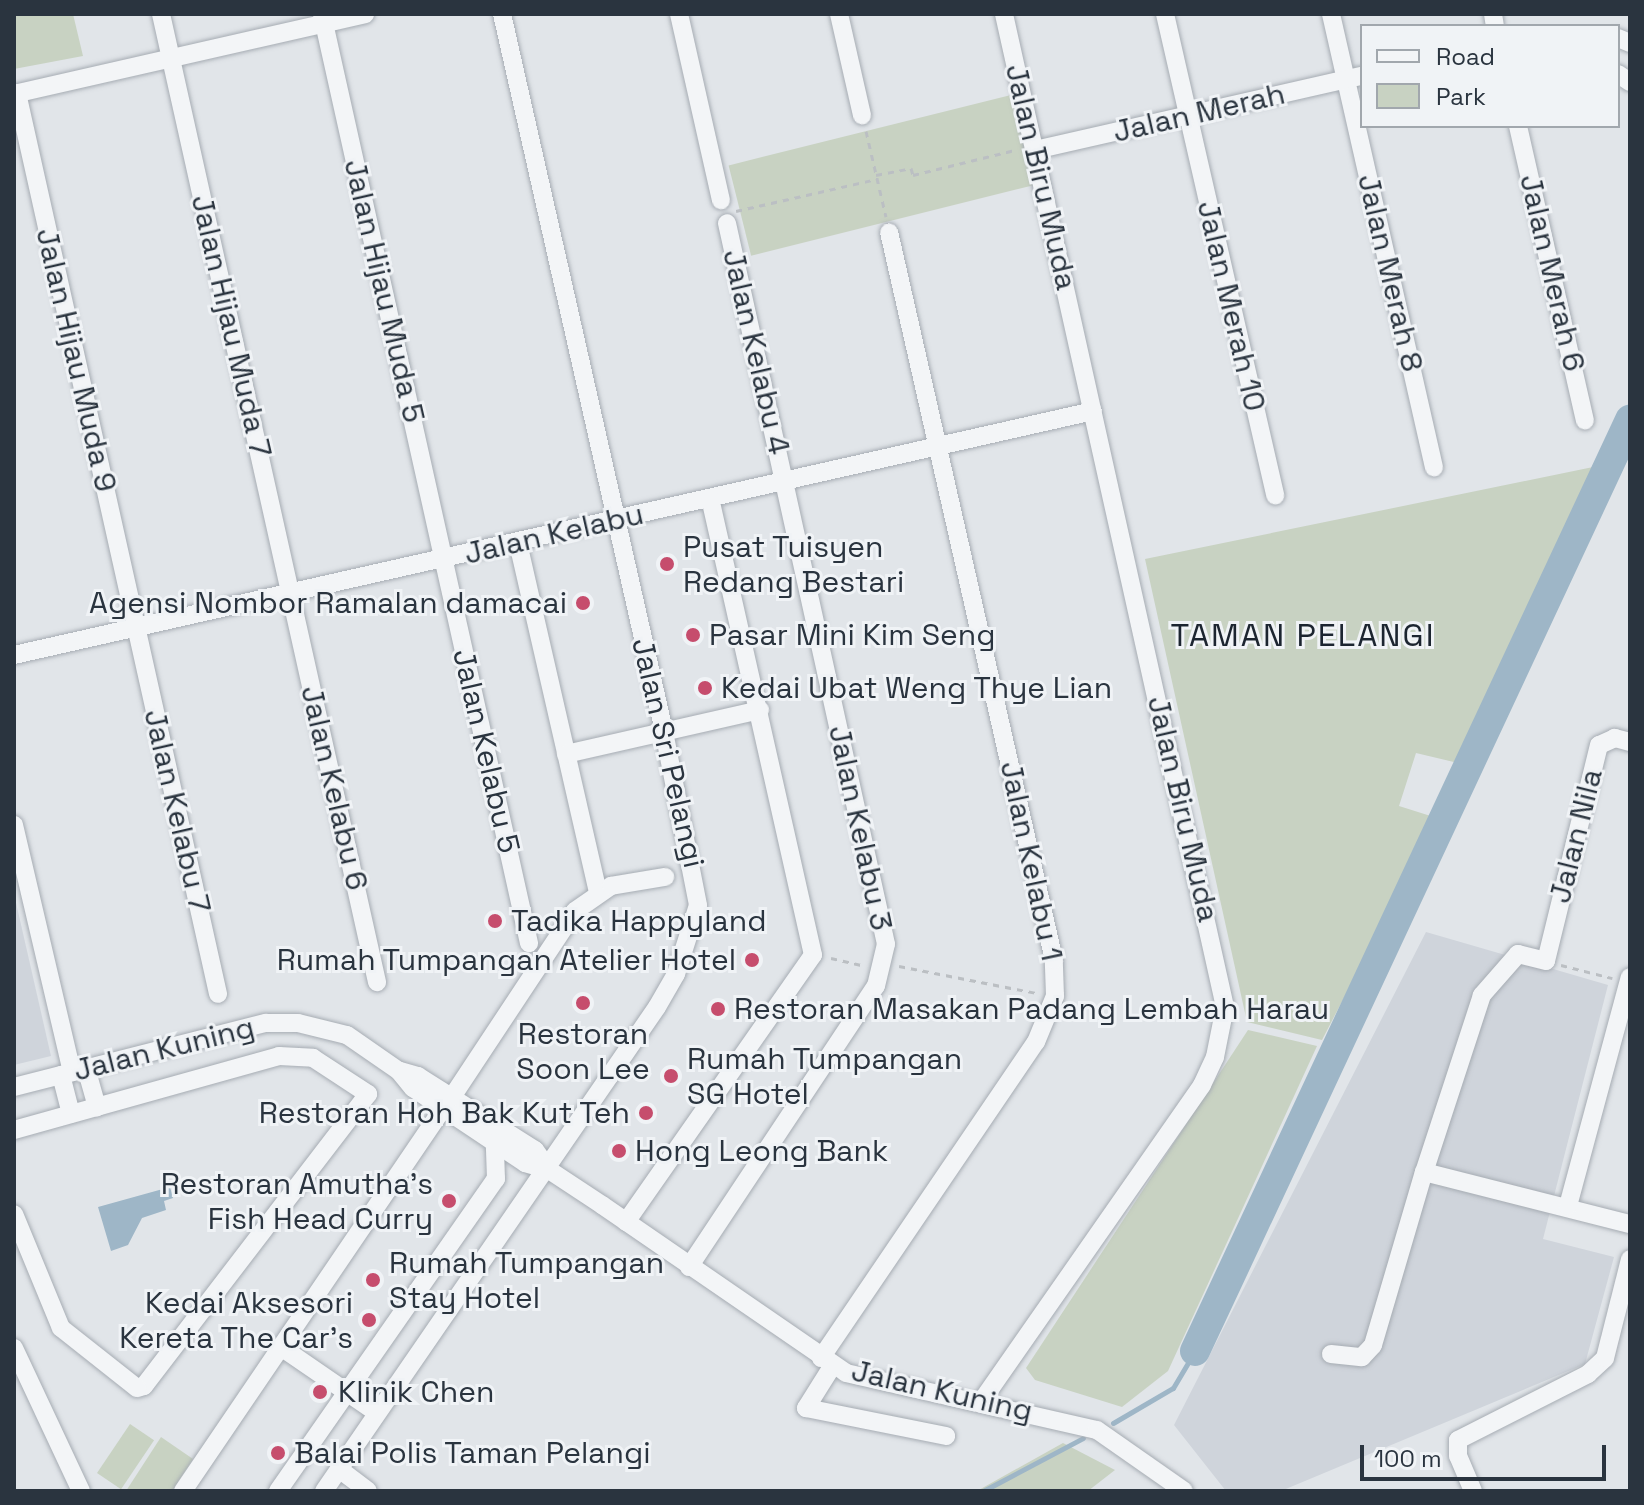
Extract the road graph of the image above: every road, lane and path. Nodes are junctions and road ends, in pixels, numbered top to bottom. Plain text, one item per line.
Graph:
1 (161, 14) edge
2 (365, 14) edge
3 (502, 14) edge
4 (679, 14) edge
5 (839, 14) edge
6 (1004, 14) edge
7 (1165, 14) edge
8 (1331, 14) edge
9 (323, 19) edge
10 (171, 58) junction
11 (1354, 78) edge
12 (15, 93) edge
13 (1360, 107) edge
14 (862, 115) joint
15 (1188, 116) junction
16 (1364, 128) edge
17 (1518, 128) edge
18 (1035, 148) junction
19 (876, 177) junction
20 (724, 212) junction
21 (889, 232) joint
22 (1093, 411) junction
23 (1585, 420) dead end
24 (938, 446) junction
25 (1434, 467) dead end
26 (785, 481) junction
27 (1275, 496) dead end
28 (710, 498) junction
29 (615, 519) junction
30 (518, 543) junction
31 (444, 560) junction
32 (291, 593) junction
33 (136, 628) junction
34 (14, 655) edge
35 (760, 710) junction
36 (664, 731) junction
37 (1630, 742) edge
38 (566, 754) junction
39 (14, 825) edge
40 (665, 877) dead end
41 (598, 893) junction
42 (529, 943) dead end
43 (813, 955) junction
44 (1546, 961) junction
45 (883, 966) junction
46 (1629, 980) edge
47 (377, 982) dead end
48 (218, 994) dead end
49 (1055, 996) junction
50 (394, 1068) junction
51 (73, 1071) junction
52 (14, 1087) edge
53 (368, 1094) junction
54 (448, 1103) junction
55 (97, 1107) junction
56 (71, 1114) junction
57 (14, 1130) edge
58 (495, 1143) junction
59 (549, 1170) junction
60 (1424, 1172) junction
61 (1568, 1206) junction
62 (14, 1214) edge
63 (626, 1222) junction
64 (1630, 1224) edge
65 (1630, 1259) edge
66 (689, 1267) junction
67 (281, 1347) junction
68 (14, 1350) edge
69 (1331, 1354) dead end
70 (827, 1361) junction
71 (344, 1391) junction
72 (981, 1402) junction
73 (377, 1413) junction
74 (946, 1436) dead end
75 (339, 1469) junction
76 (81, 1491) edge
77 (183, 1491) edge
78 (278, 1491) edge
79 (324, 1491) edge
80 (368, 1491) edge
81 (1184, 1491) edge
82 (1473, 1491) edge

1 - 10 street, Jalan Hijau Muda 7
2 - 9 street
3 - 29 street, Jalan Sri Pelangi
4 - 20 street, Jalan Kelabu 4
5 - 14 street
6 - 18 street, Jalan Biru Muda
7 - 15 street, Jalan Merah 10
8 - 11 street, Jalan Merah 8
9 - 10 street
9 - 31 street, Jalan Hijau Muda 5
10 - 12 street
10 - 32 street, Jalan Hijau Muda 7
11 - 13 street, Jalan Merah 8
11 - 15 street, Jalan Merah
12 - 33 street, Jalan Hijau Muda 9
14 - 19 path
15 - 18 street, Jalan Merah
15 - 27 street, Jalan Merah 10
16 - 25 street, Jalan Merah 8
17 - 23 street, Jalan Merah 6
18 - 19 path
18 - 22 street, Jalan Biru Muda
19 - 20 path
19 - 21 path
20 - 26 street, Jalan Kelabu 4
21 - 24 street, Jalan Kelabu 1
22 - 24 street, Jalan Kelabu
22 - 72 street, Jalan Biru Muda
24 - 26 street, Jalan Kelabu
24 - 49 street, Jalan Kelabu 1
26 - 28 street, Jalan Kelabu
26 - 45 street, Jalan Kelabu 3
28 - 29 street, Jalan Kelabu
28 - 35 street
29 - 30 street, Jalan Kelabu
29 - 36 street, Jalan Sri Pelangi
30 - 31 street, Jalan Kelabu
30 - 38 street
31 - 32 street, Jalan Kelabu
31 - 42 street, Jalan Kelabu 5
32 - 33 street, Jalan Kelabu
32 - 47 street, Jalan Kelabu 6
33 - 34 street, Jalan Kelabu
33 - 48 street, Jalan Kelabu 7
35 - 36 street
35 - 43 street
36 - 38 street
36 - 59 street, Jalan Sri Pelangi
37 - 44 street, Jalan Nila
38 - 41 street
39 - 51 street
40 - 41 street
41 - 54 street
43 - 45 path
43 - 63 street
44 - 46 path
44 - 60 street
45 - 49 path
45 - 66 street, Jalan Kelabu 3
46 - 61 street
49 - 70 street, Jalan Kelabu 1
50 - 51 street, Jalan Kuning
50 - 53 street
50 - 54 street, Jalan Kuning
51 - 52 street, Jalan Kuning
51 - 55 street
51 - 56 street
53 - 55 street
53 - 62 street
54 - 58 street, Jalan Kuning
54 - 59 street, Jalan Kuning
54 - 67 street
55 - 56 street
56 - 57 street
58 - 59 street, Jalan Kuning
58 - 71 street
59 - 63 street, Jalan Kuning
59 - 73 street, Jalan Sri Pelangi
60 - 61 street
60 - 69 street
61 - 64 street
63 - 66 street, Jalan Kuning
65 - 82 street
66 - 70 street, Jalan Kuning
67 - 71 street
67 - 77 street
68 - 76 street
70 - 72 street, Jalan Kuning
70 - 74 street, Jalan Kelabu 1
71 - 73 street
71 - 78 street
72 - 81 street, Jalan Kuning
73 - 75 street, Jalan Sri Pelangi
75 - 79 street, Jalan Sri Pelangi
75 - 80 street

